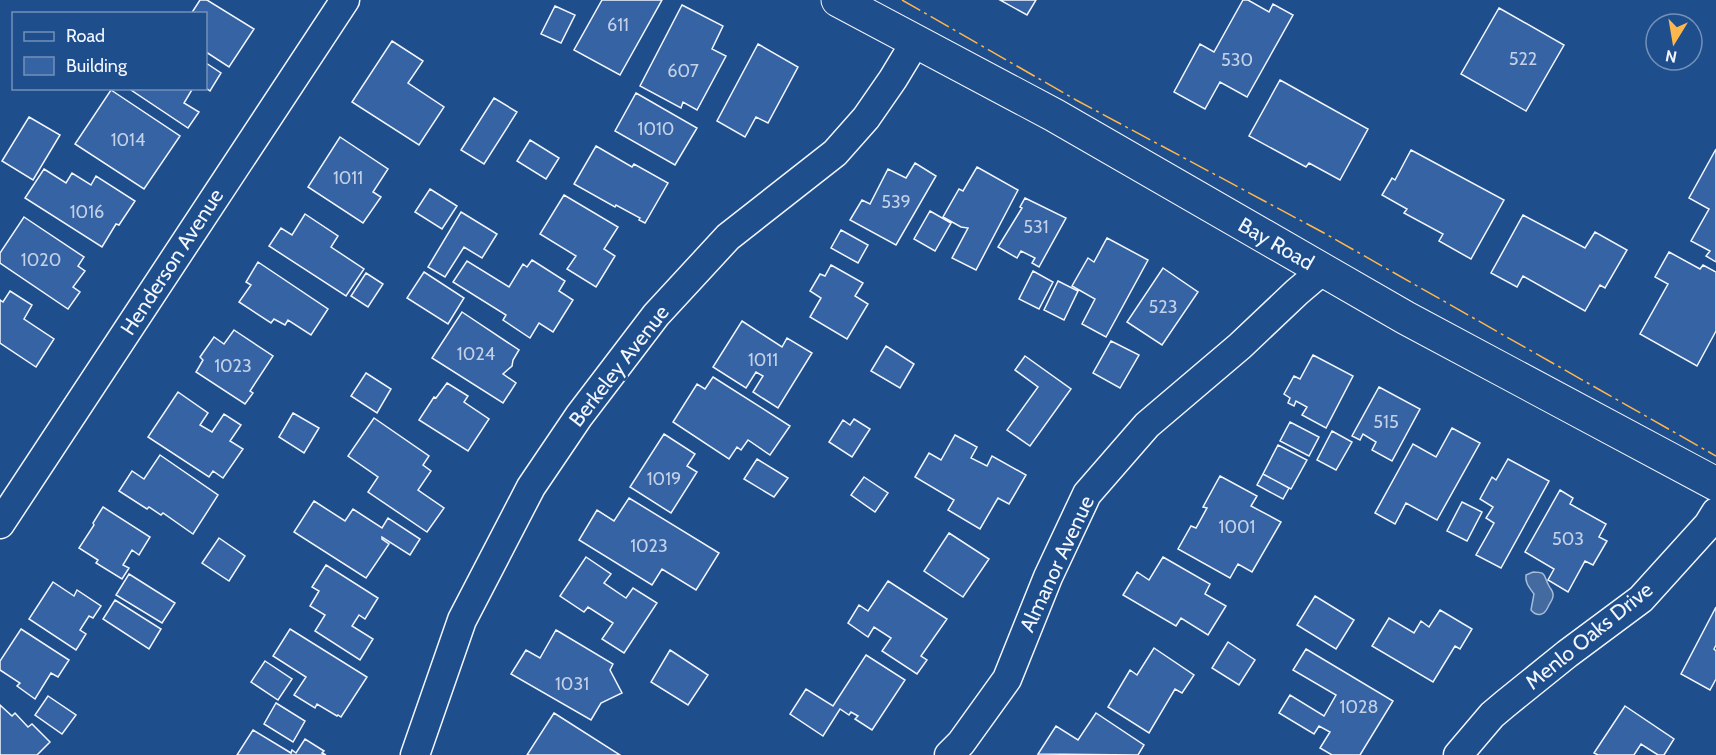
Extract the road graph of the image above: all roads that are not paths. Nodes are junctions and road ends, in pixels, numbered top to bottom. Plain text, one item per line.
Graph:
1 (345, 0) edge
2 (838, 0) edge
3 (916, 41) junction
4 (1323, 270) junction
5 (1716, 484) edge
6 (1716, 512) edge
7 (0, 524) edge
8 (415, 755) edge
9 (949, 755) edge
10 (1458, 755) edge

1 - 7 street, Henderson Avenue
2 - 3 street, Bay Road
3 - 4 street, Bay Road
3 - 8 street, Berkeley Avenue
4 - 5 street, Bay Road
4 - 9 street, Almanor Avenue
6 - 10 street, Menlo Oaks Drive

